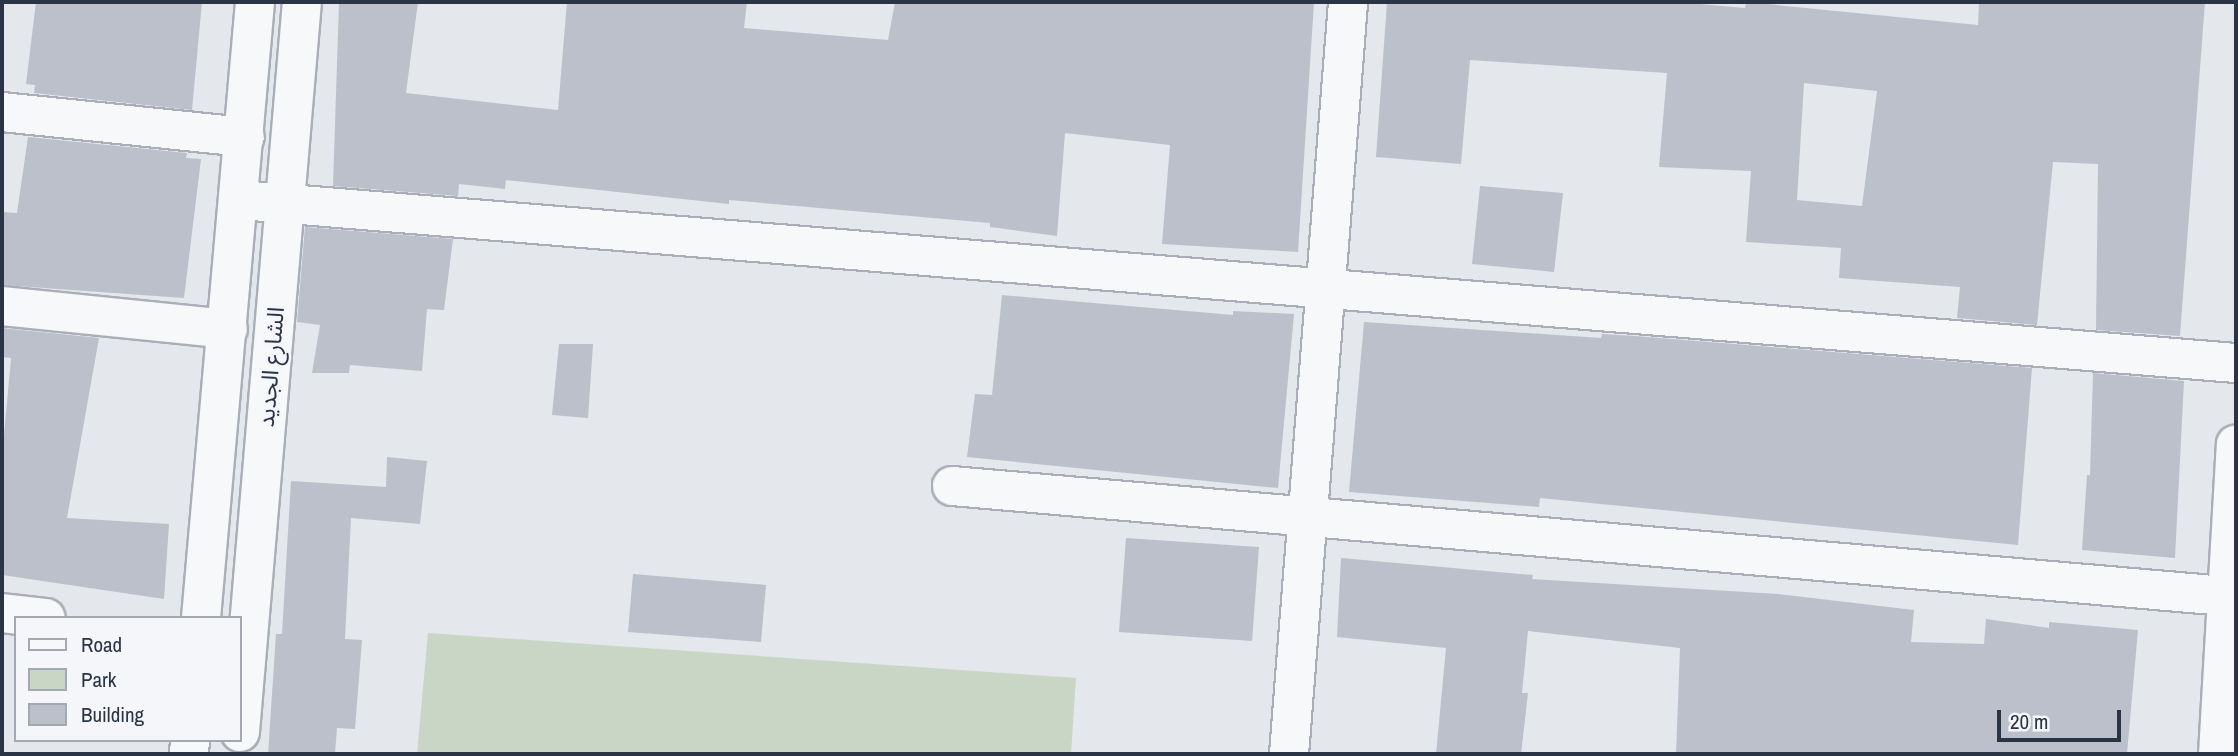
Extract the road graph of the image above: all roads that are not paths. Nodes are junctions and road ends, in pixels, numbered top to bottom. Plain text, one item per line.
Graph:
1 (255, 2) edge
2 (302, 2) edge
3 (1348, 2) edge
4 (2, 112) edge
5 (245, 137) junction
6 (240, 200) junction
7 (285, 203) junction
8 (1326, 285) junction
9 (2, 306) edge
10 (228, 330) junction
11 (2236, 363) edge
12 (2236, 445) edge
13 (952, 486) dead end
14 (1308, 517) junction
15 (2232, 597) edge
16 (2, 613) edge
17 (28, 616) edge
18 (201, 616) edge
19 (242, 708) edge
20 (1289, 754) edge
21 (2218, 754) edge

1 - 5 street, الشارع الجديد
2 - 7 street, الشارع الجديد
3 - 8 street
4 - 5 street
5 - 6 street, الشارع الجديد
6 - 7 street
6 - 10 street, الشارع الجديد
7 - 8 street
7 - 19 street, الشارع الجديد
8 - 11 street
8 - 14 street
9 - 10 street
10 - 18 street, الشارع الجديد
12 - 15 street
13 - 14 street
14 - 15 street
14 - 20 street
15 - 21 street
16 - 17 street

